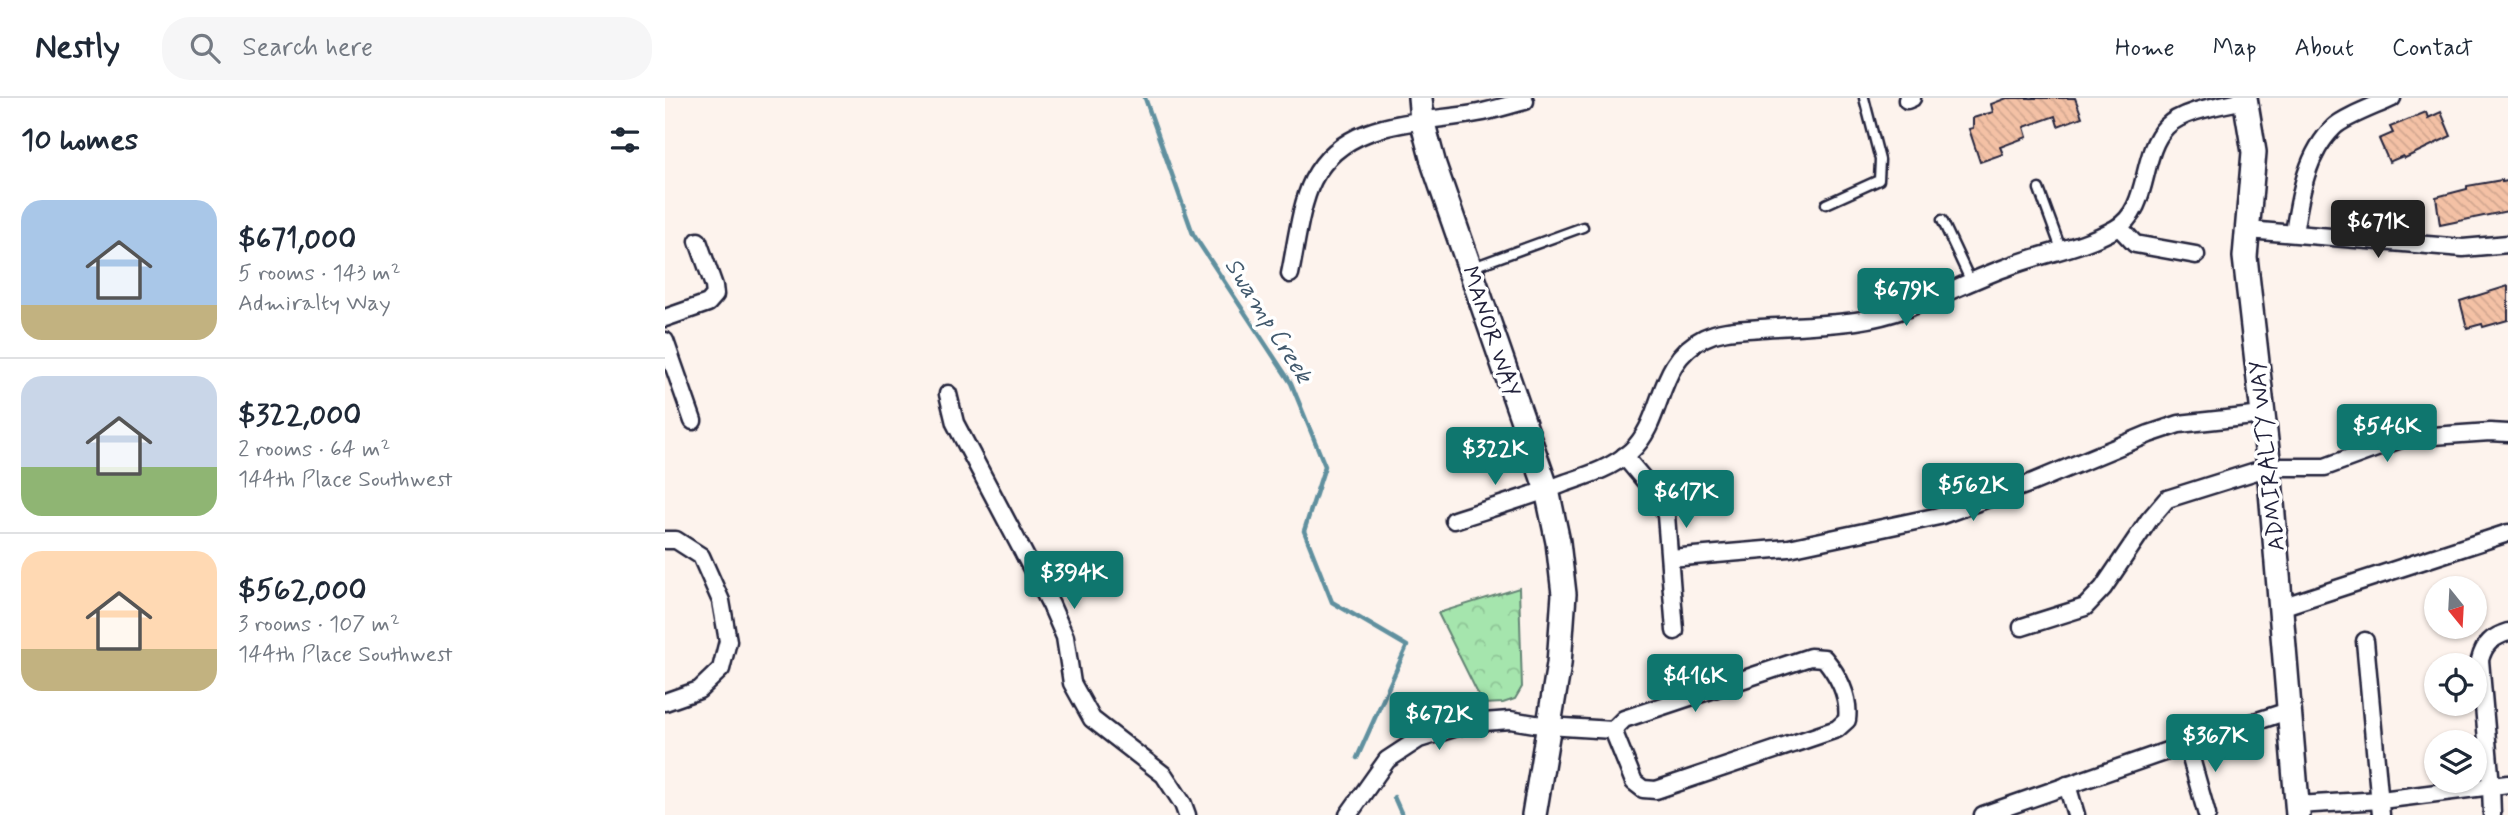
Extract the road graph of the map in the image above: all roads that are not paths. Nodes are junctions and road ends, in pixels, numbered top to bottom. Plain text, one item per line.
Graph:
1 (1864, 98) edge
2 (2392, 98) edge
3 (2245, 99) edge
4 (1525, 101) dead end
5 (1421, 109) edge
6 (2039, 189) dead end
7 (1826, 204) dead end
8 (1942, 220) dead end
9 (1583, 226) dead end
10 (2119, 227) junction
11 (2248, 229) junction
12 (2294, 233) junction
13 (698, 241) dead end
14 (2508, 244) edge
15 (2061, 249) junction
16 (2196, 255) dead end
17 (1470, 268) junction
18 (1290, 274) dead end
19 (1971, 282) junction
20 (665, 318) edge
21 (665, 341) edge
22 (948, 394) dead end
23 (2263, 415) junction
24 (693, 421) dead end
25 (2508, 433) edge
26 (1624, 456) junction
27 (2269, 467) junction
28 (1547, 490) junction
29 (1454, 520) dead end
30 (2508, 533) edge
31 (665, 540) edge
32 (1670, 558) junction
33 (2281, 607) junction
34 (2022, 628) dead end
35 (1675, 631) dead end
36 (2508, 632) edge
37 (2365, 641) dead end
38 (665, 702) edge
39 (2288, 712) junction
40 (1547, 726) junction
41 (1613, 730) junction
42 (2187, 744) junction
43 (2508, 784) edge
44 (2067, 786) junction
45 (2491, 786) junction
46 (2381, 807) edge
47 (2297, 810) edge
48 (1187, 815) edge
49 (1348, 815) edge
50 (1534, 815) edge
51 (1983, 815) edge
52 (2076, 815) edge
53 (2207, 815) edge
54 (2491, 815) edge

1 - 7 lane
2 - 12 street
3 - 10 street
3 - 11 street, ADMIRALTY WAY
4 - 5 street
5 - 17 street, MANOR WAY
5 - 18 street
6 - 15 lane
8 - 19 lane
9 - 17 lane
10 - 15 street
10 - 16 street
11 - 12 street
11 - 23 street, ADMIRALTY WAY
12 - 14 street
13 - 20 street
15 - 19 street
17 - 28 street, MANOR WAY
19 - 26 street
21 - 24 street
22 - 48 street
23 - 27 street, ADMIRALTY WAY
23 - 32 street
25 - 27 street
26 - 28 street
26 - 32 street
27 - 33 street, ADMIRALTY WAY
27 - 34 street
28 - 29 street
28 - 40 street, MANOR WAY
30 - 33 street
31 - 38 street
32 - 35 street
33 - 39 street, ADMIRALTY WAY
36 - 45 street
37 - 46 street
39 - 42 street
39 - 47 street, ADMIRALTY WAY
40 - 41 street
40 - 49 street
40 - 50 street, MANOR WAY
41 - 41 street
42 - 44 street
42 - 53 street
43 - 45 street
44 - 51 street
44 - 52 street
45 - 46 street
45 - 54 street
46 - 47 street

